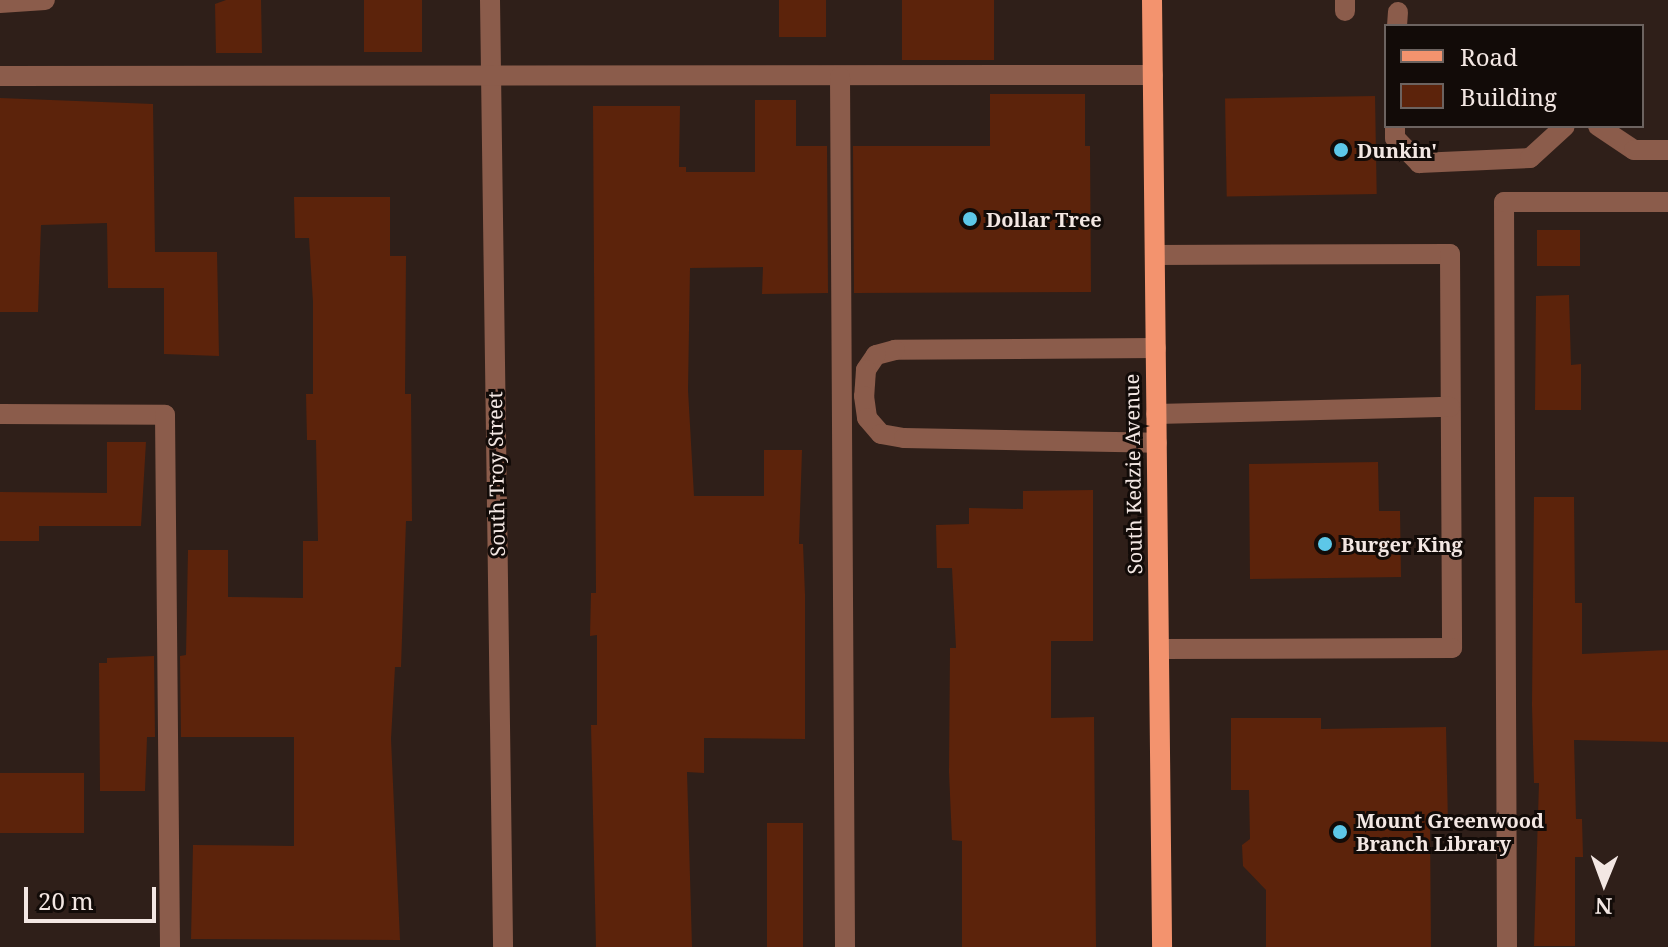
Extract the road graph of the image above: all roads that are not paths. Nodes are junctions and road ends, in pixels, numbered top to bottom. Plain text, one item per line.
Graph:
1 (45, 0) edge
2 (490, 0) edge
3 (1152, 0) edge
4 (0, 3) edge
5 (491, 75) junction
6 (1153, 75) junction
7 (0, 76) edge
8 (840, 77) junction
9 (1395, 128) edge
10 (1563, 128) edge
11 (1601, 128) edge
12 (1668, 150) edge
13 (1668, 202) edge
14 (1155, 255) junction
15 (1156, 348) junction
16 (1450, 407) junction
17 (0, 414) edge
18 (1156, 414) junction
19 (1157, 443) junction
20 (1159, 649) junction
21 (170, 947) edge
22 (503, 947) edge
23 (845, 947) edge
24 (1162, 947) edge
25 (1507, 947) edge

1 - 4 street
2 - 5 street, South Troy Street
3 - 6 main road, South Kedzie Avenue
5 - 7 street
5 - 8 street
5 - 22 street, South Troy Street
6 - 8 street
6 - 14 main road, South Kedzie Avenue
8 - 23 street
9 - 10 street
11 - 12 street
13 - 25 street
14 - 15 main road, South Kedzie Avenue
14 - 16 street
15 - 18 main road, South Kedzie Avenue
15 - 19 street
16 - 18 street
16 - 20 street
17 - 21 street
18 - 19 main road, South Kedzie Avenue
19 - 20 main road, South Kedzie Avenue
20 - 24 main road, South Kedzie Avenue

